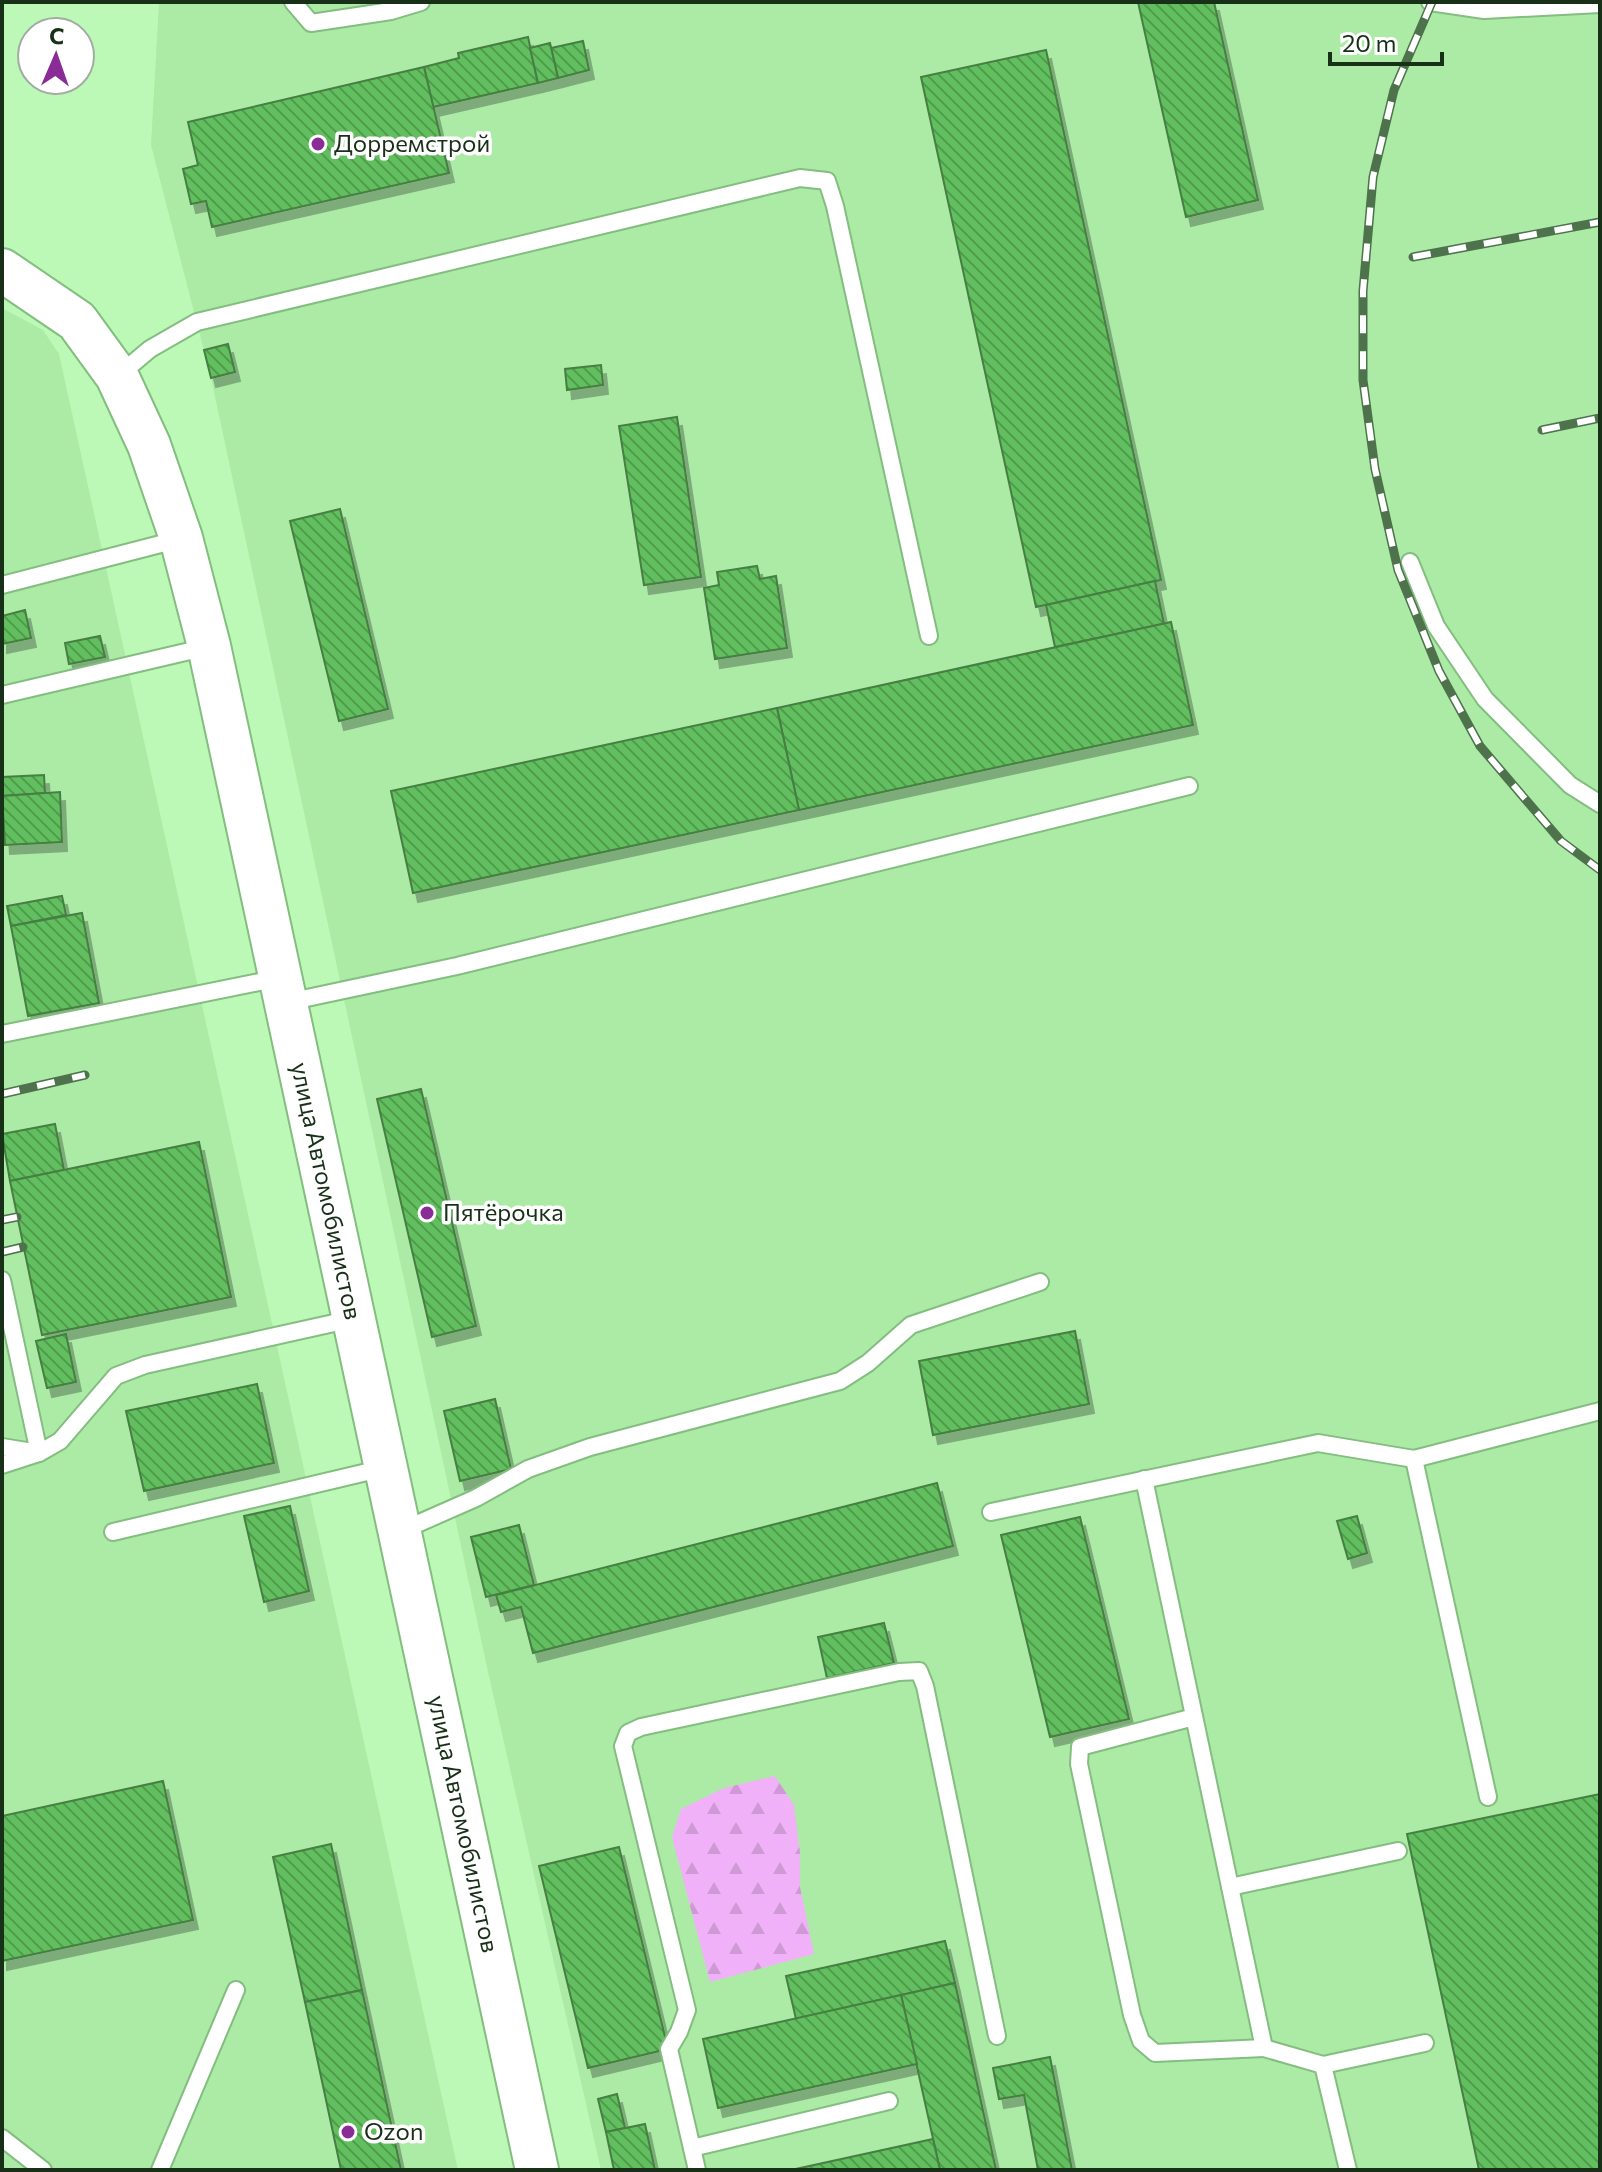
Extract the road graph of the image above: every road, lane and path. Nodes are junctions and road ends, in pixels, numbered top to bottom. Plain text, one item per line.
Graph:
1 (293, 2) edge
2 (421, 2) edge
3 (1430, 2) edge
4 (1600, 4) edge
5 (2, 270) edge
6 (117, 376) junction
7 (181, 538) junction
8 (1410, 562) dead end
9 (2, 585) edge
10 (929, 636) dead end
11 (209, 646) junction
12 (2, 695) edge
13 (1189, 786) dead end
14 (1600, 804) edge
15 (284, 990) junction
16 (2, 1034) edge
17 (2, 1280) edge
18 (1040, 1282) dead end
19 (354, 1319) junction
20 (1600, 1411) edge
21 (2, 1447) edge
22 (39, 1453) junction
23 (1414, 1459) junction
24 (2, 1465) edge
25 (386, 1467) junction
26 (1144, 1479) junction
27 (991, 1512) dead end
28 (399, 1531) junction
29 (113, 1532) dead end
30 (1194, 1717) junction
31 (1488, 1797) dead end
32 (1398, 1851) dead end
33 (1230, 1887) junction
34 (236, 1990) dead end
35 (997, 2036) dead end
36 (1425, 2043) dead end
37 (1264, 2048) junction
38 (1323, 2065) junction
39 (889, 2101) dead end
40 (2, 2138) edge
41 (692, 2148) junction
42 (43, 2170) edge
43 (160, 2170) edge
44 (537, 2170) edge
45 (697, 2170) edge
46 (1348, 2170) edge

1 - 2 lane
3 - 4 lane
5 - 6 street, улица Автомобилистов
6 - 7 street, улица Автомобилистов
6 - 10 lane
7 - 9 lane
7 - 11 street, улица Автомобилистов
8 - 14 lane
11 - 12 lane
11 - 15 street, улица Автомобилистов
13 - 15 lane
15 - 16 lane
15 - 19 street, улица Автомобилистов
17 - 22 lane
18 - 28 lane
19 - 22 lane
19 - 25 street, улица Автомобилистов
20 - 23 lane
21 - 22 lane
22 - 24 lane
23 - 26 lane
23 - 31 lane
25 - 28 street, улица Автомобилистов
25 - 29 lane
26 - 27 lane
26 - 30 lane
28 - 44 street, улица Автомобилистов
30 - 33 lane
30 - 37 lane
32 - 33 lane
33 - 37 lane
34 - 43 lane
35 - 41 lane
36 - 38 lane
37 - 38 lane
38 - 46 lane
39 - 41 lane
40 - 42 lane
41 - 45 lane

